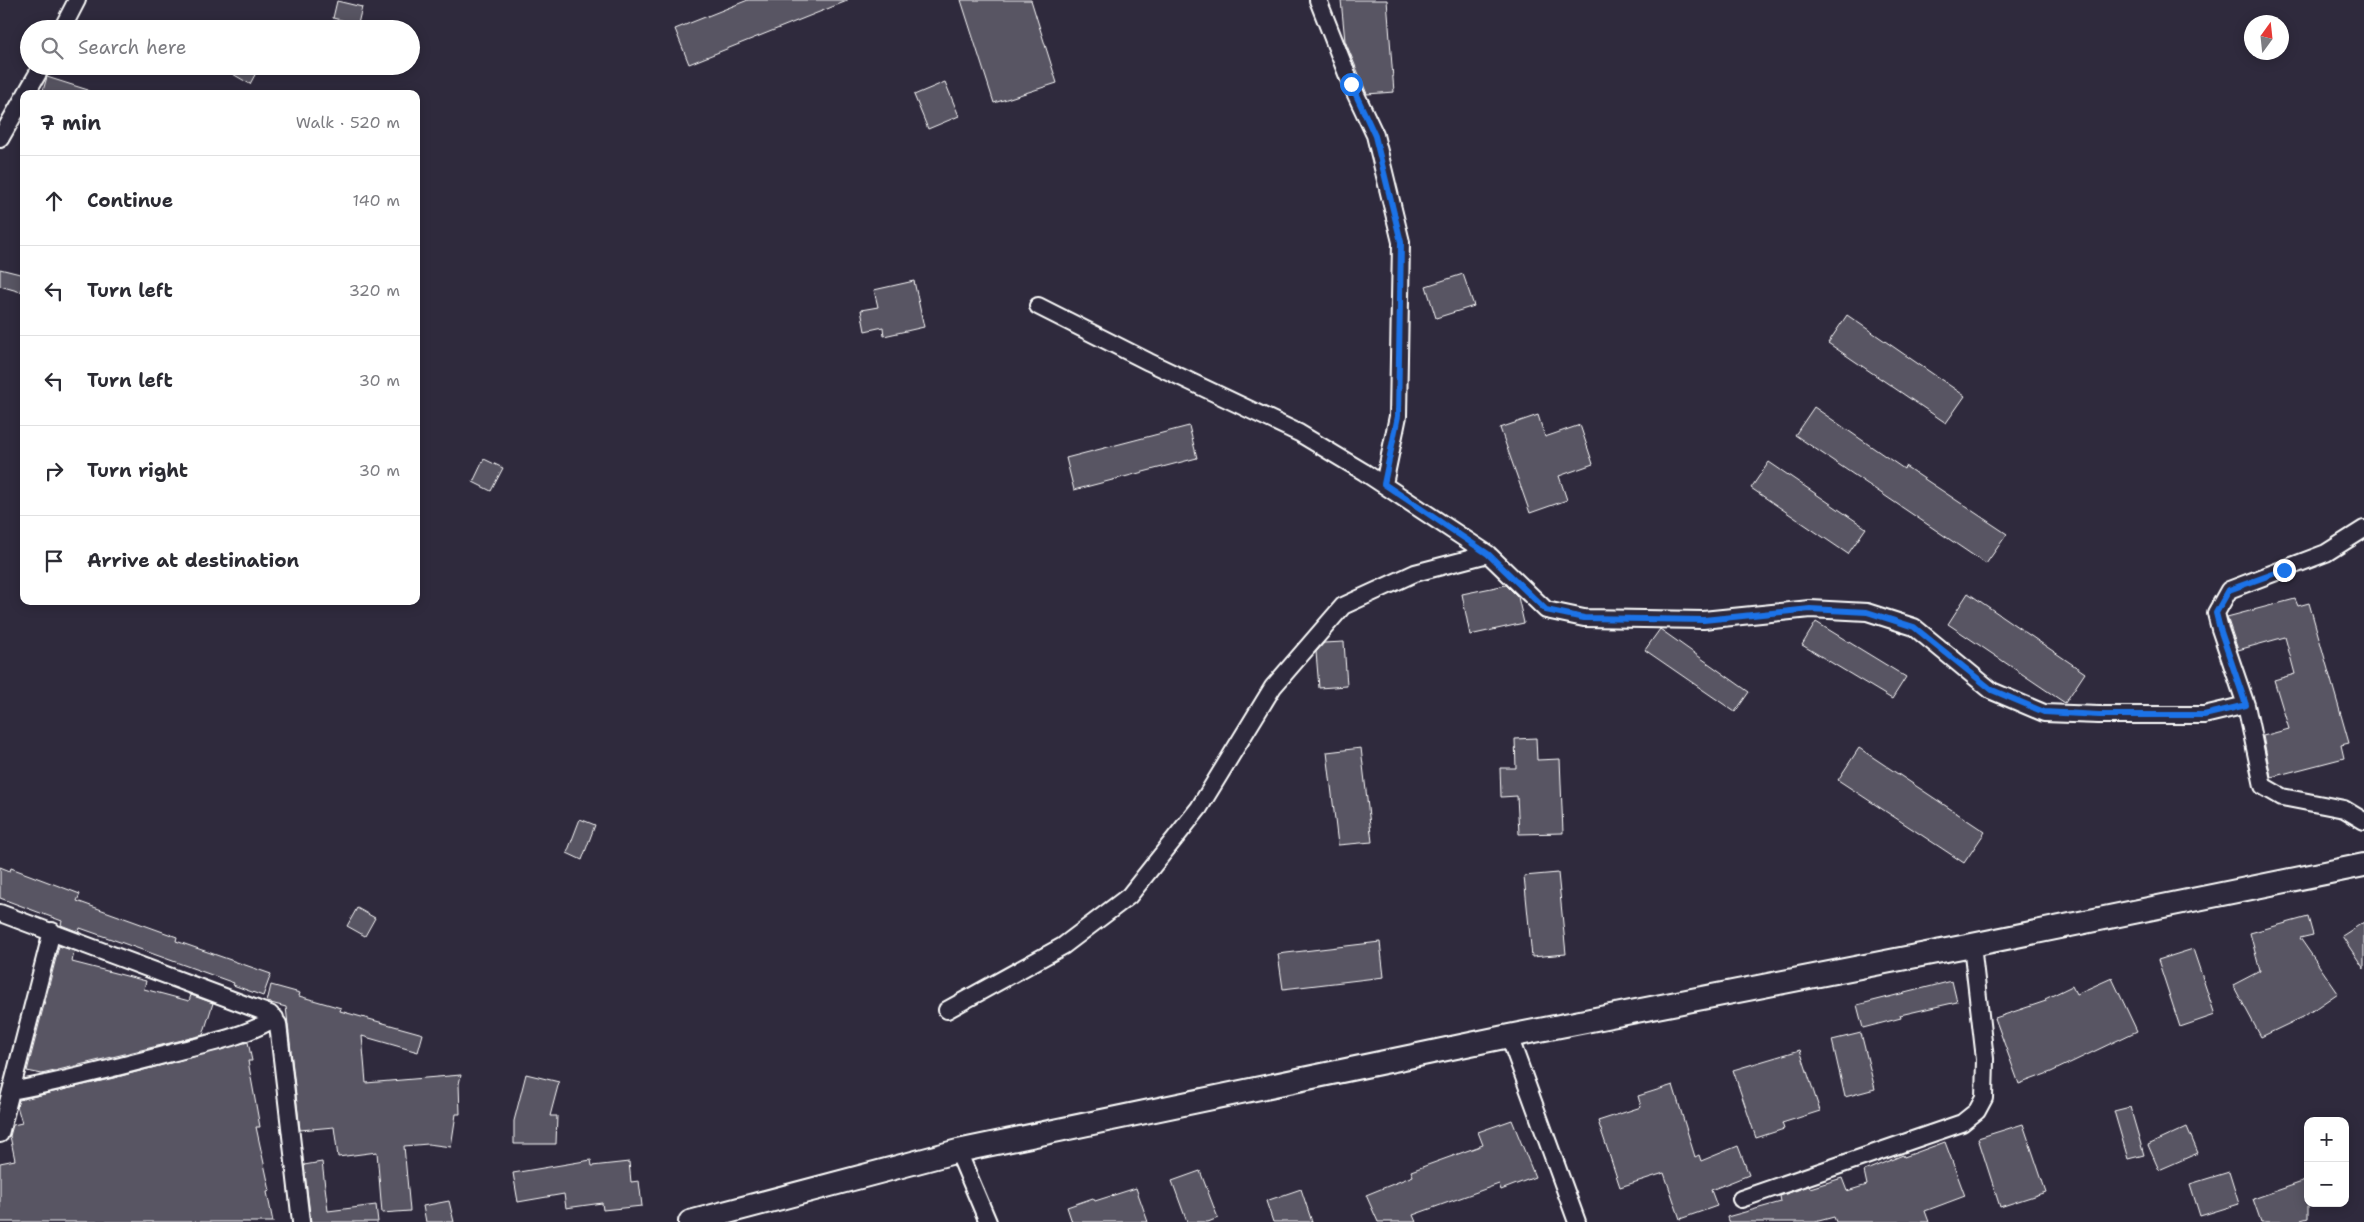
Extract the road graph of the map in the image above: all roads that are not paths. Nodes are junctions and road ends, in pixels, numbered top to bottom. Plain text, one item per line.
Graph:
1 (77, 0) edge
2 (1318, 0) edge
3 (67, 20) edge
4 (37, 75) edge
5 (28, 90) edge
6 (20, 104) edge
7 (0, 139) edge
8 (1038, 306) dead end
9 (1384, 484) junction
10 (2364, 529) edge
11 (1488, 554) junction
12 (2246, 705) junction
13 (2364, 821) edge
14 (2364, 865) edge
15 (0, 913) edge
16 (52, 931) junction
17 (1972, 946) junction
18 (947, 1010) dead end
19 (275, 1018) junction
20 (1510, 1036) junction
21 (11, 1091) junction
22 (0, 1134) edge
23 (958, 1151) junction
24 (1741, 1199) dead end
25 (301, 1222) edge
26 (690, 1222) edge
27 (988, 1222) edge
28 (1577, 1222) edge

1 - 3 street
2 - 9 street
4 - 5 street
6 - 7 street
8 - 9 street
9 - 11 street
10 - 12 street
11 - 12 street
11 - 18 street
12 - 13 street
14 - 17 main road
15 - 16 street
16 - 19 street
16 - 21 street
17 - 20 main road
17 - 24 street
19 - 21 street
19 - 25 street
20 - 23 main road
20 - 28 street
21 - 22 street
23 - 26 main road
23 - 27 street

